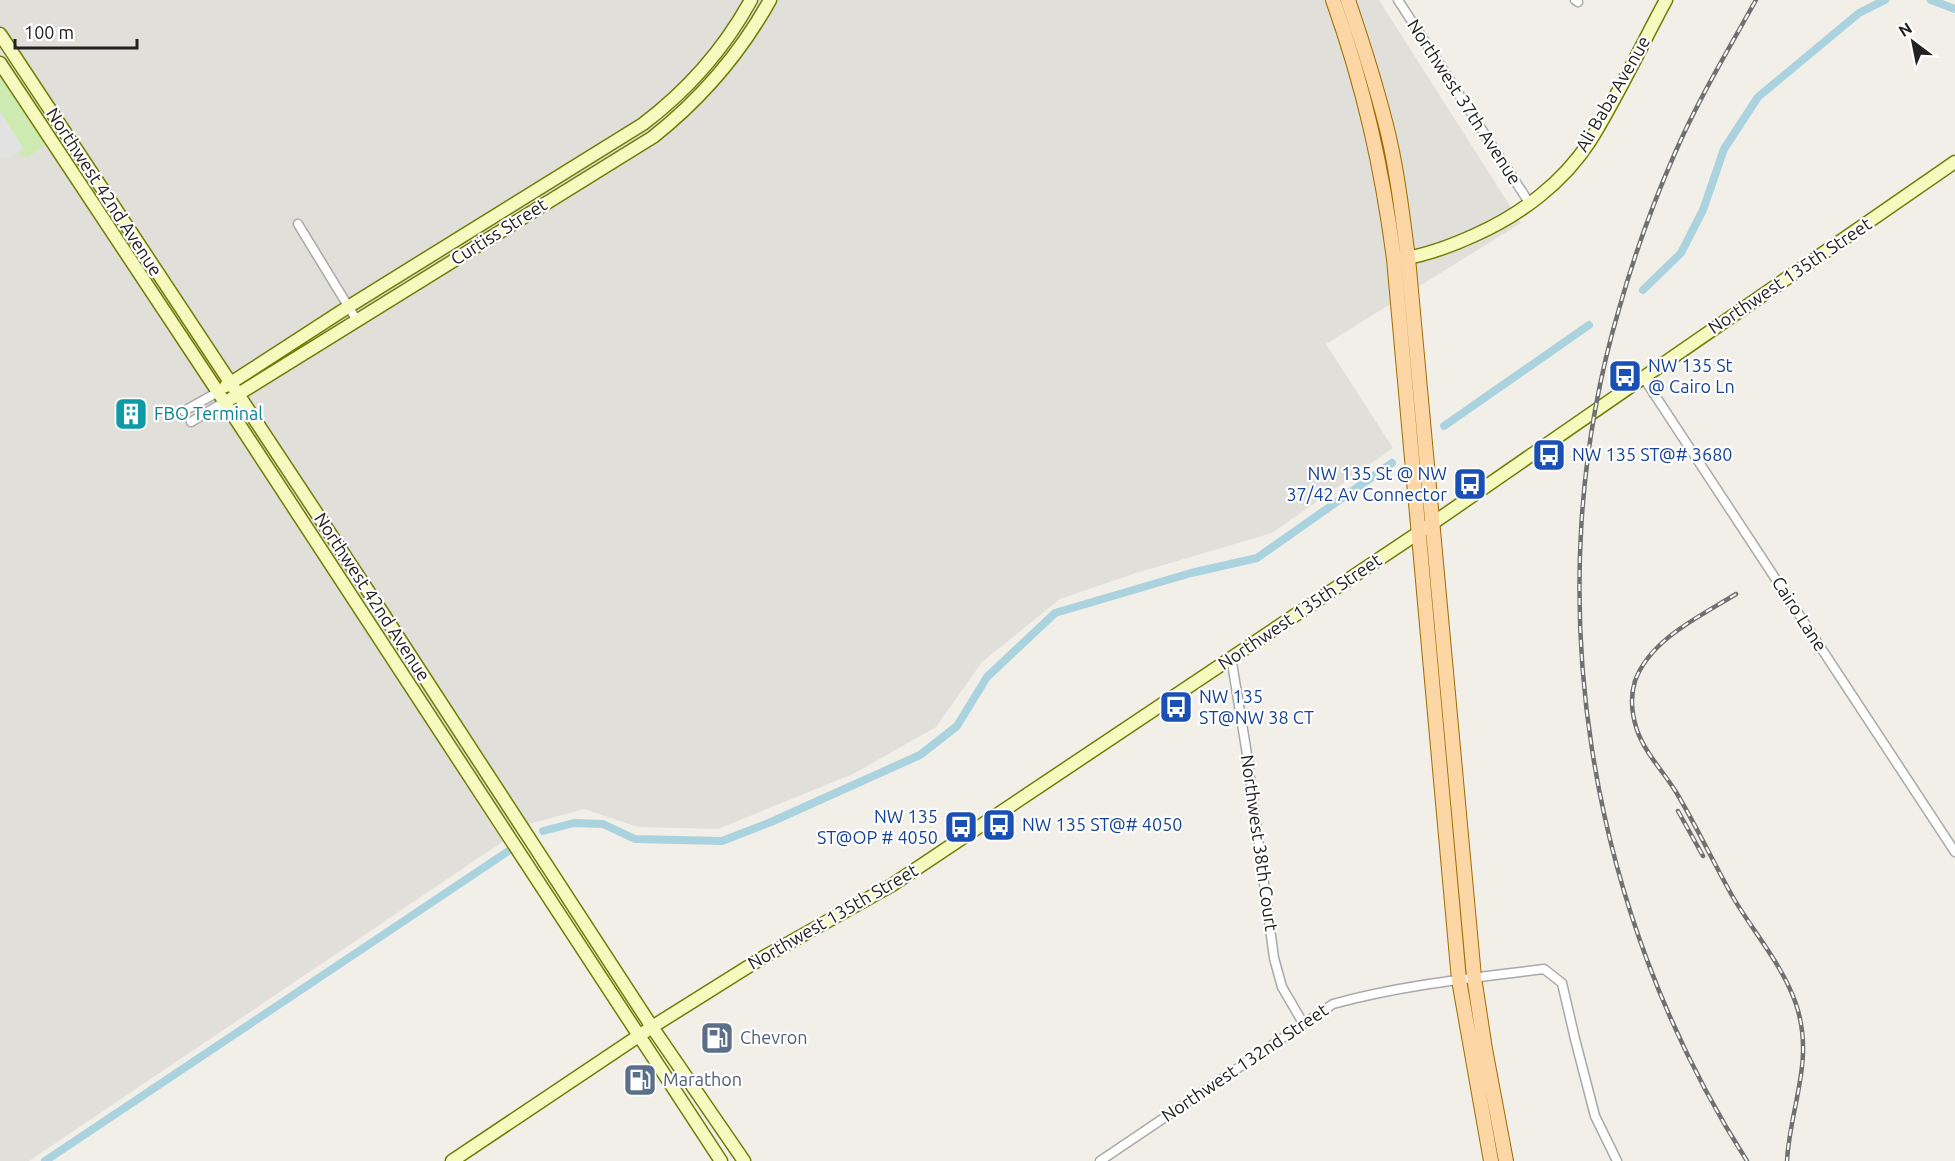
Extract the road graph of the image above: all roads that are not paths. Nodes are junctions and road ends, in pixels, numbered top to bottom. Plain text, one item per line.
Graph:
1 (751, 0) edge
2 (770, 0) edge
3 (1333, 0) edge
4 (1348, 0) edge
5 (1398, 0) edge
6 (1666, 0) edge
7 (0, 34) edge
8 (720, 48) junction
9 (733, 58) junction
10 (0, 63) edge
11 (69, 138) junction
12 (55, 147) junction
13 (1953, 168) edge
14 (1530, 204) junction
15 (298, 224) dead end
16 (1408, 258) junction
17 (1394, 259) junction
18 (348, 307) junction
19 (356, 319) junction
20 (1643, 377) junction
21 (235, 388) junction
22 (221, 397) junction
23 (184, 411) dead end
24 (191, 422) dead end
25 (1433, 523) junction
26 (1419, 532) junction
27 (378, 606) junction
28 (364, 615) junction
29 (1231, 657) junction
30 (520, 824) junction
31 (507, 832) junction
32 (1955, 852) edge
33 (1474, 977) junction
34 (1459, 980) junction
35 (1303, 1023) junction
36 (652, 1027) junction
37 (640, 1035) junction
38 (452, 1161) edge
39 (721, 1161) edge
40 (744, 1161) edge
41 (1100, 1161) edge
42 (1491, 1161) edge
43 (1506, 1161) edge
44 (1617, 1161) edge

1 - 8 street, Curtiss Street
2 - 9 street, Curtiss Street
3 - 17 main road
4 - 16 main road
5 - 14 street, Northwest 37th Avenue
6 - 14 street, Ali Baba Avenue
7 - 11 street, Northwest 42nd Avenue
8 - 9 street
8 - 18 street, Curtiss Street
9 - 19 street, Curtiss Street
10 - 12 street, Northwest 42nd Avenue
11 - 12 street
11 - 21 street, Northwest 42nd Avenue
12 - 22 street, Northwest 42nd Avenue
13 - 20 street, Northwest 135th Street
14 - 16 street, Ali Baba Avenue
15 - 18 street
16 - 17 street, Ali Baba Avenue
16 - 25 main road
17 - 26 main road
18 - 19 street
18 - 21 street, Curtiss Street
19 - 21 street, Curtiss Street
20 - 25 street, Northwest 135th Street
20 - 32 street, Cairo Lane
21 - 22 street, Curtiss Street
21 - 27 street, Northwest 42nd Avenue
22 - 23 street, Curtiss Street
22 - 24 street, Curtiss Street
22 - 28 street, Northwest 42nd Avenue
25 - 26 street, Northwest 135th Street
25 - 33 main road
26 - 29 street, Northwest 135th Street
26 - 34 main road
27 - 28 street
27 - 30 street, Northwest 42nd Avenue
28 - 31 street, Northwest 42nd Avenue
29 - 35 street, Northwest 38th Court
29 - 36 street, Northwest 135th Street
30 - 31 street
30 - 36 street, Northwest 42nd Avenue
31 - 37 street, Northwest 42nd Avenue
33 - 34 street, Northwest 132nd Street
33 - 43 main road
33 - 44 street, Northwest 132nd Street
34 - 35 street, Northwest 132nd Street
34 - 42 main road
35 - 41 street, Northwest 132nd Street
36 - 37 street, Northwest 135th Street
36 - 40 street, Northwest 42nd Avenue
37 - 38 street, Northwest 135th Street
37 - 39 street, Northwest 42nd Avenue

